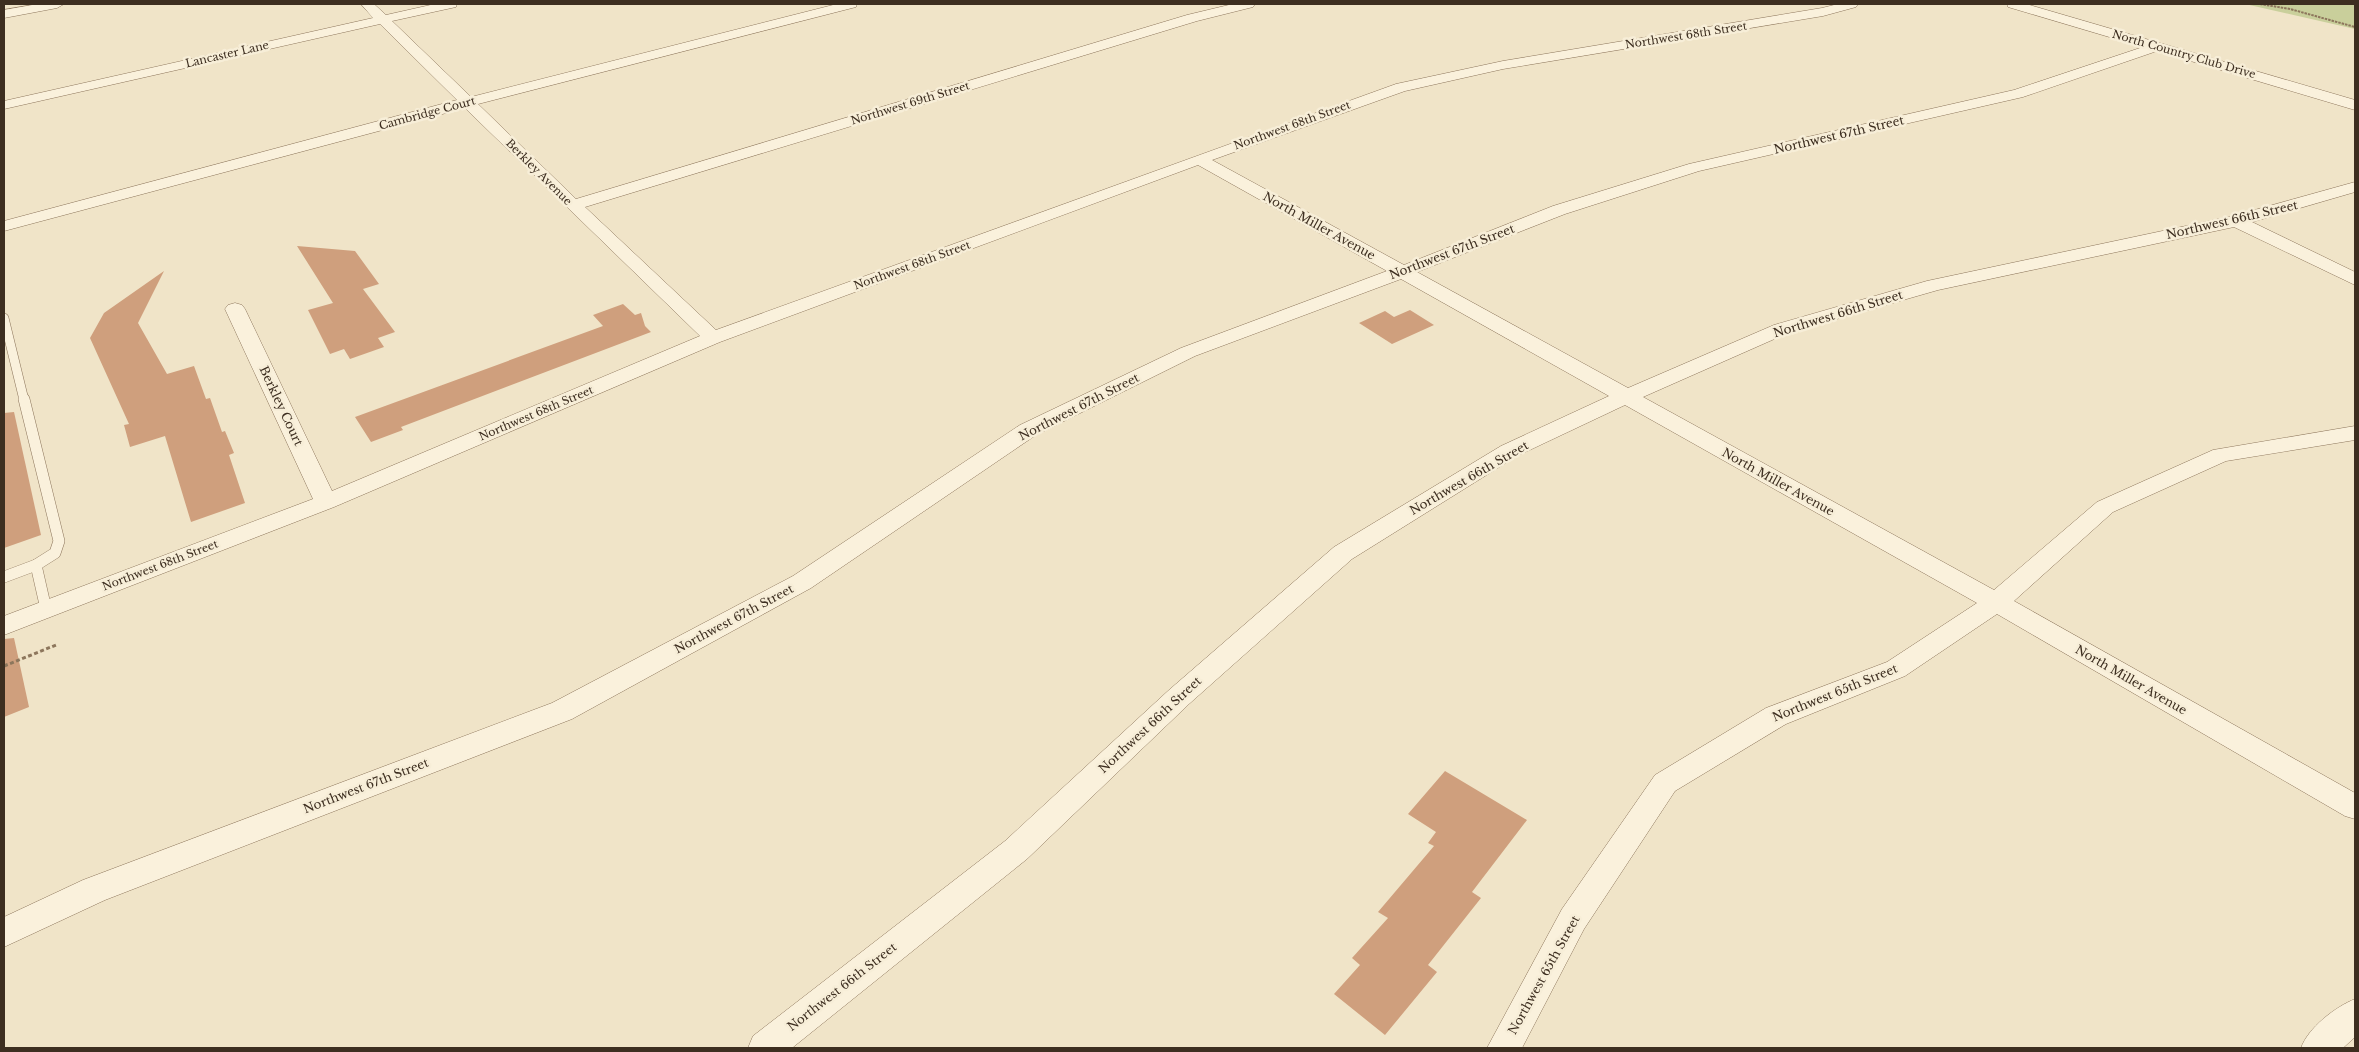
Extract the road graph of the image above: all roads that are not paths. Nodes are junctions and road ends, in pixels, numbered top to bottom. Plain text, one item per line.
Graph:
1 (58, 4) edge
2 (367, 4) edge
3 (451, 4) edge
4 (851, 4) edge
5 (1248, 4) edge
6 (1851, 4) edge
7 (2013, 4) edge
8 (4, 14) edge
9 (382, 19) junction
10 (2158, 46) junction
11 (469, 102) junction
12 (4, 105) edge
13 (2355, 105) edge
14 (1199, 159) junction
15 (2355, 187) edge
16 (572, 205) junction
17 (2236, 221) junction
18 (4, 226) edge
19 (1402, 272) junction
20 (2355, 279) edge
21 (235, 309) dead end
22 (4, 318) edge
23 (713, 338) junction
24 (1625, 397) junction
25 (2354, 434) edge
26 (326, 502) junction
27 (36, 565) junction
28 (4, 577) edge
29 (1996, 602) junction
30 (46, 609) junction
31 (4, 626) edge
32 (2355, 807) edge
33 (4, 933) edge
34 (2355, 1014) edge
35 (765, 1048) edge
36 (1504, 1048) edge
37 (2318, 1048) edge

1 - 8 street
2 - 9 street, Berkley Avenue
3 - 9 street, Lancaster Lane
4 - 11 street, Cambridge Court
5 - 16 street, Northwest 69th Street
6 - 14 street, Northwest 68th Street
7 - 10 street, North Country Club Drive
9 - 11 street, Berkley Avenue
9 - 12 street, Lancaster Lane
10 - 13 street, North Country Club Drive
10 - 19 street, Northwest 67th Street
11 - 16 street, Berkley Avenue
11 - 18 street, Cambridge Court
14 - 19 street, North Miller Avenue
14 - 23 street, Northwest 68th Street
15 - 17 street, Northwest 66th Street
16 - 23 street, Berkley Avenue
17 - 20 street
17 - 24 street, Northwest 66th Street
19 - 24 street, North Miller Avenue
19 - 33 street, Northwest 67th Street
21 - 26 street, Berkley Court
22 - 27 lane
23 - 26 street, Northwest 68th Street
24 - 29 street, North Miller Avenue
24 - 35 street, Northwest 66th Street
25 - 29 street, Northwest 65th Street
26 - 30 street, Northwest 68th Street
27 - 28 lane
27 - 30 lane
29 - 32 street, North Miller Avenue
29 - 36 street, Northwest 65th Street
30 - 31 street, Northwest 68th Street
34 - 37 street

